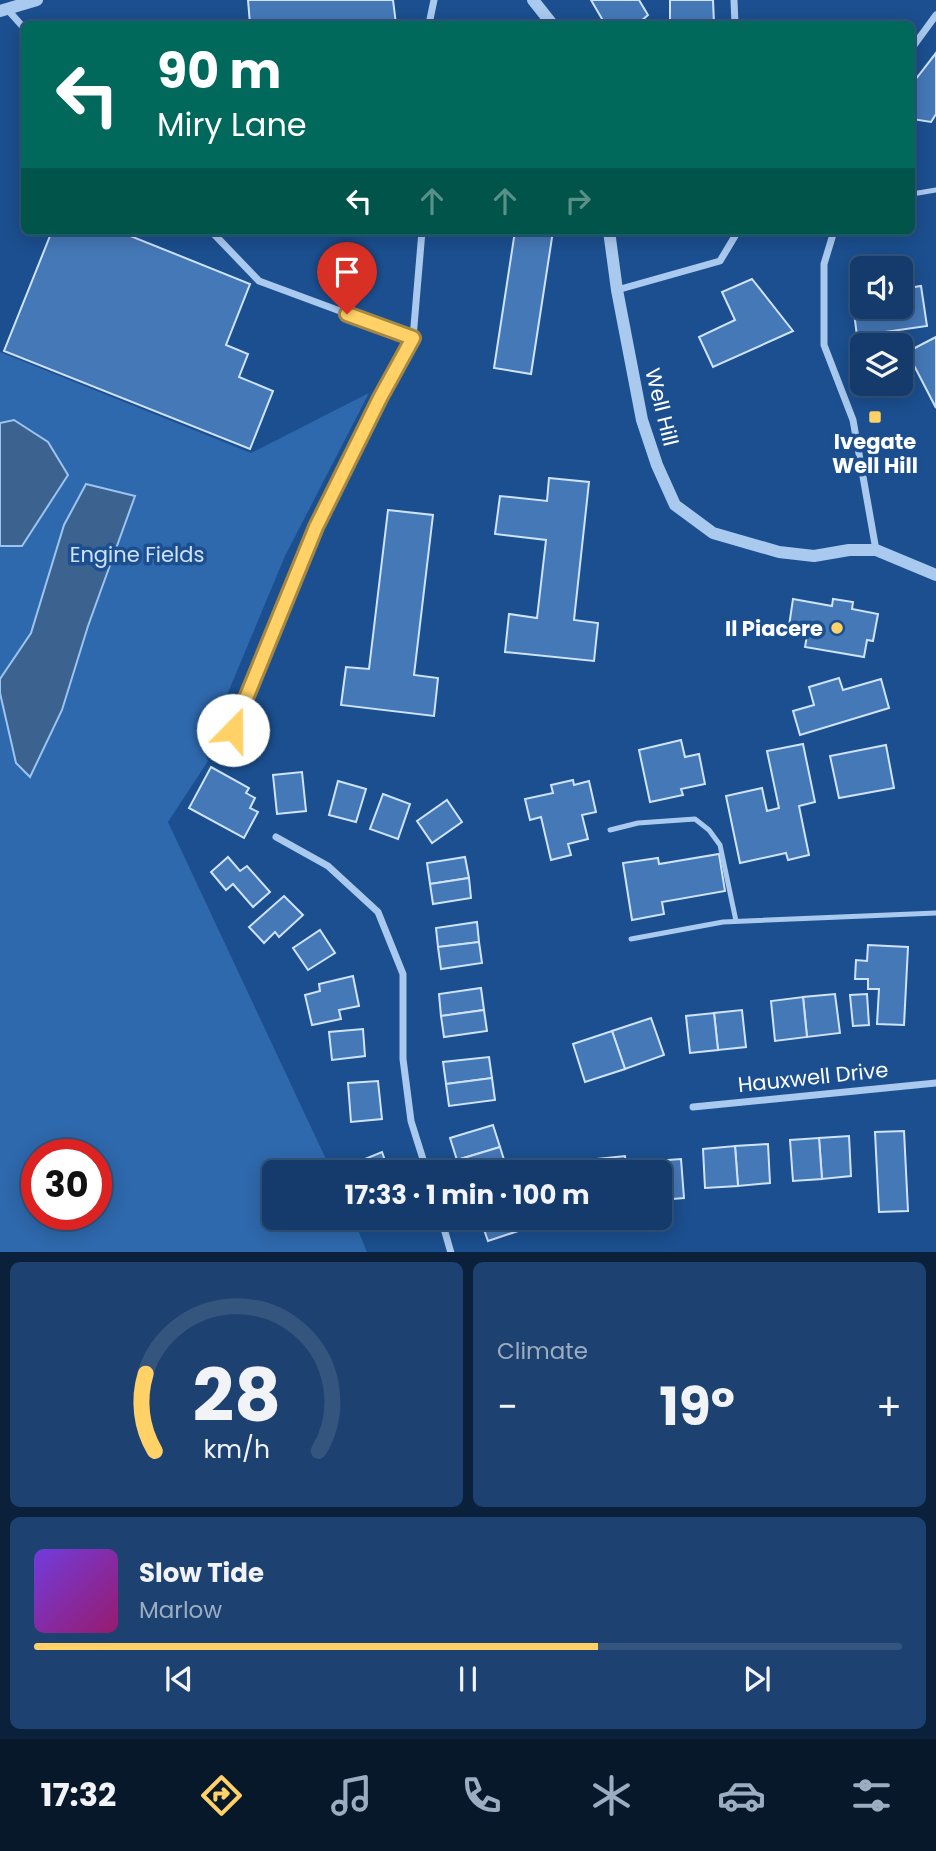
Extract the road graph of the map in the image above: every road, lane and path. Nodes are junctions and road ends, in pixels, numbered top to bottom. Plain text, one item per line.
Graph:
1 (37, 0) edge
2 (434, 0) edge
3 (533, 0) edge
4 (734, 0) edge
5 (4, 10) edge
6 (936, 15) edge
7 (430, 21) edge
8 (550, 21) edge
9 (735, 21) edge
10 (21, 25) edge
11 (915, 44) edge
12 (936, 190) edge
13 (915, 194) edge
14 (215, 235) edge
15 (422, 235) edge
16 (610, 235) edge
17 (736, 235) edge
18 (833, 235) edge
19 (617, 290) junction
20 (413, 338) junction
21 (876, 550) junction
22 (936, 575) edge
23 (233, 730) dead end
24 (610, 830) dead end
25 (276, 837) dead end
26 (936, 913) edge
27 (737, 921) junction
28 (631, 939) dead end
29 (936, 1083) edge
30 (693, 1107) dead end
31 (423, 1160) edge
32 (445, 1230) edge
33 (451, 1252) edge

1 - 5 street
2 - 7 street
3 - 8 street
4 - 9 street
5 - 10 street
6 - 11 street
12 - 13 lane
14 - 20 street
15 - 20 street
16 - 19 street, Well Hill
17 - 19 street
18 - 21 street
19 - 21 street, Well Hill
20 - 23 street
21 - 22 street
24 - 27 lane
25 - 31 street
26 - 27 lane
27 - 28 lane
29 - 30 street, Hauxwell Drive
32 - 33 street

